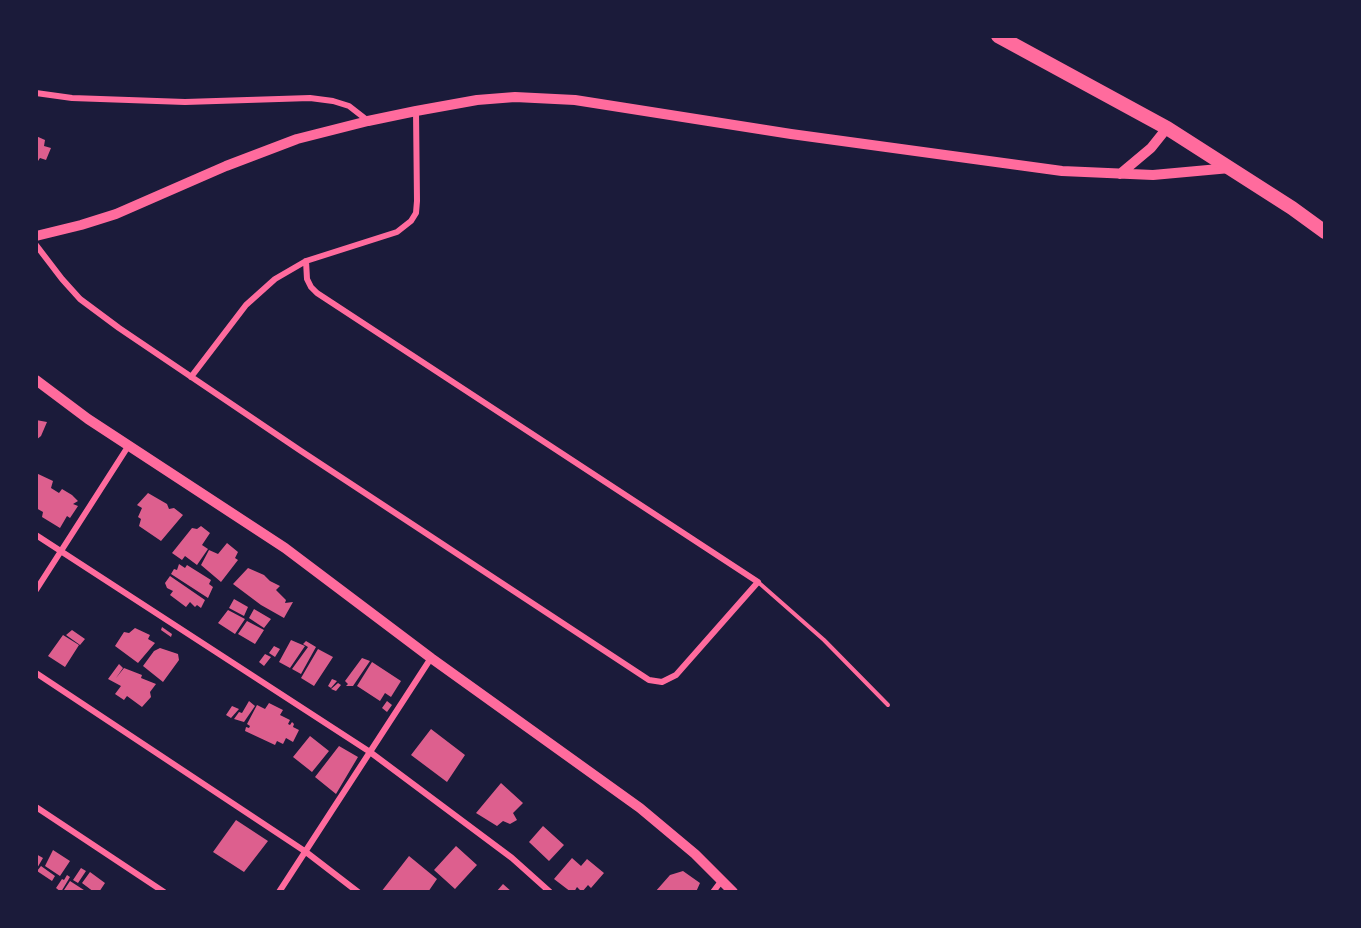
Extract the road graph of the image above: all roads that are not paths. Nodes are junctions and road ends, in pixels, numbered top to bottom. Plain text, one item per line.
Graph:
1 (998, 36) edge
2 (36, 93) edge
3 (416, 111) junction
4 (368, 121) junction
5 (1167, 128) junction
6 (1230, 168) junction
7 (1120, 174) junction
8 (1325, 232) edge
9 (36, 236) edge
10 (36, 245) edge
11 (306, 261) junction
12 (191, 377) junction
13 (36, 380) edge
14 (129, 445) junction
15 (36, 535) edge
16 (61, 550) junction
17 (759, 582) junction
18 (36, 590) edge
19 (431, 658) junction
20 (36, 673) edge
21 (888, 705) dead end
22 (370, 752) junction
23 (36, 807) edge
24 (306, 852) junction
25 (723, 880) junction
26 (164, 892) edge
27 (279, 892) edge
28 (358, 892) edge
29 (550, 892) edge
30 (713, 892) edge
31 (732, 892) edge

1 - 5 highway
2 - 4 street
3 - 4 street
3 - 7 street
3 - 11 street
4 - 9 street
5 - 6 highway
5 - 7 street
6 - 7 street
6 - 8 highway
10 - 12 street
11 - 12 street
11 - 17 street
12 - 17 street
13 - 14 street
14 - 16 street
14 - 19 street
15 - 16 street
16 - 18 street
16 - 22 street
17 - 21 lane
19 - 22 street
19 - 25 street
20 - 24 street
22 - 24 street
22 - 29 street
23 - 26 street
24 - 27 street
24 - 28 street
25 - 30 street
25 - 31 street

